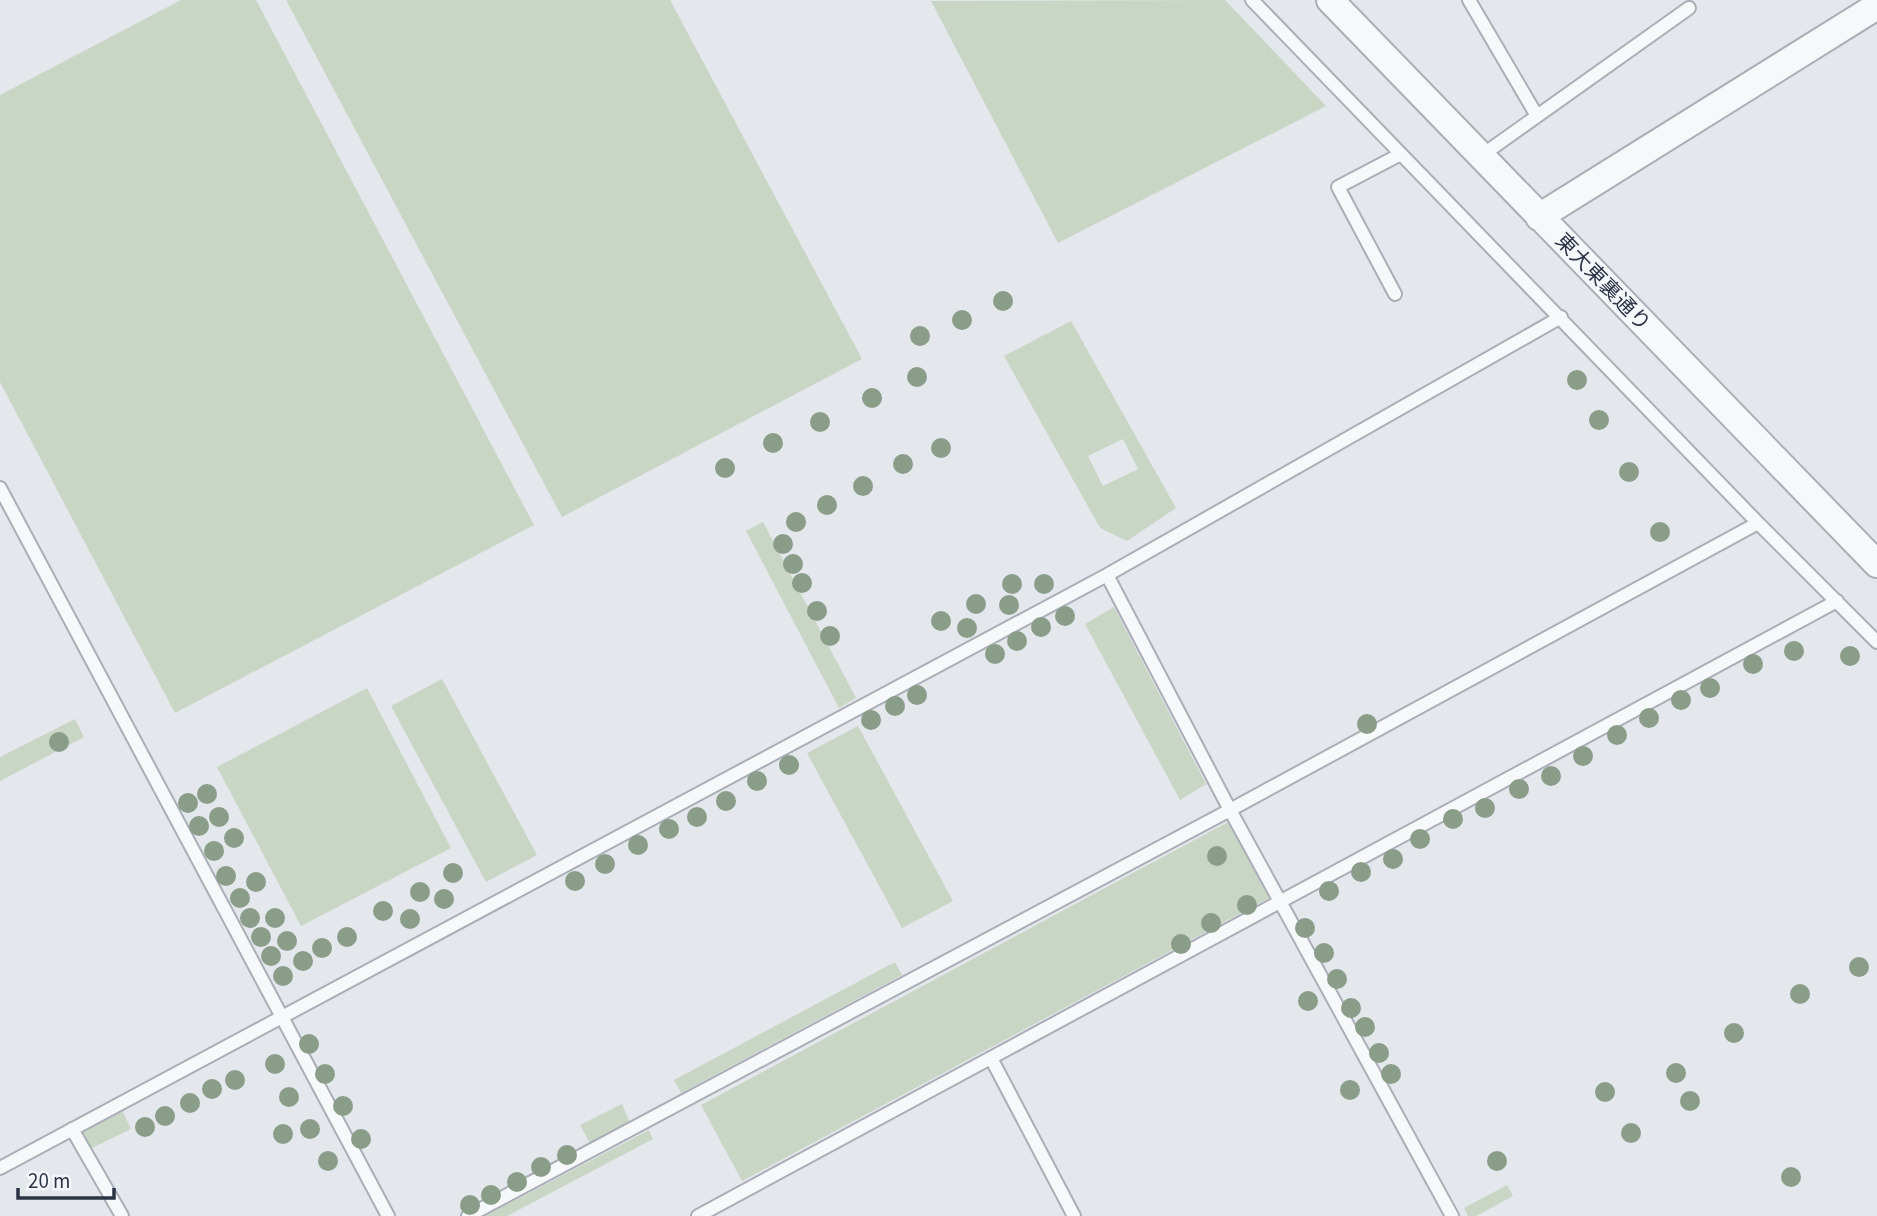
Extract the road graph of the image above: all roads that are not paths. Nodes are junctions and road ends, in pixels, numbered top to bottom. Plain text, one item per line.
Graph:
1 (1252, 0) edge
2 (1330, 0) edge
3 (1468, 0) edge
4 (1877, 6) edge
5 (1689, 8) dead end
6 (1537, 116) junction
7 (1399, 155) junction
8 (1480, 156) junction
9 (1539, 217) junction
10 (1395, 294) dead end
11 (1561, 317) junction
12 (0, 488) edge
13 (1758, 523) junction
14 (1877, 564) edge
15 (1107, 575) junction
16 (1837, 601) junction
17 (1877, 642) edge
18 (1230, 810) junction
19 (1282, 901) junction
20 (282, 1016) junction
21 (992, 1060) junction
22 (72, 1129) junction
23 (0, 1168) edge
24 (121, 1216) edge
25 (388, 1216) edge
26 (468, 1216) edge
27 (698, 1216) edge
28 (1074, 1216) edge
29 (1452, 1216) edge

1 - 7 lane
2 - 8 street, 東大東裏通り
3 - 6 lane
4 - 9 street
5 - 6 lane
6 - 8 lane
7 - 10 lane
7 - 11 lane
8 - 9 street, 東大東裏通り
9 - 14 street, 東大東裏通り
11 - 13 lane
11 - 15 lane
12 - 20 lane
13 - 16 lane
13 - 18 lane
15 - 18 lane
15 - 20 lane
16 - 17 lane
16 - 19 lane
18 - 19 lane
18 - 26 lane
19 - 21 lane
19 - 29 lane
20 - 22 lane
20 - 25 lane
21 - 27 lane
21 - 28 lane
22 - 23 lane
22 - 24 lane

